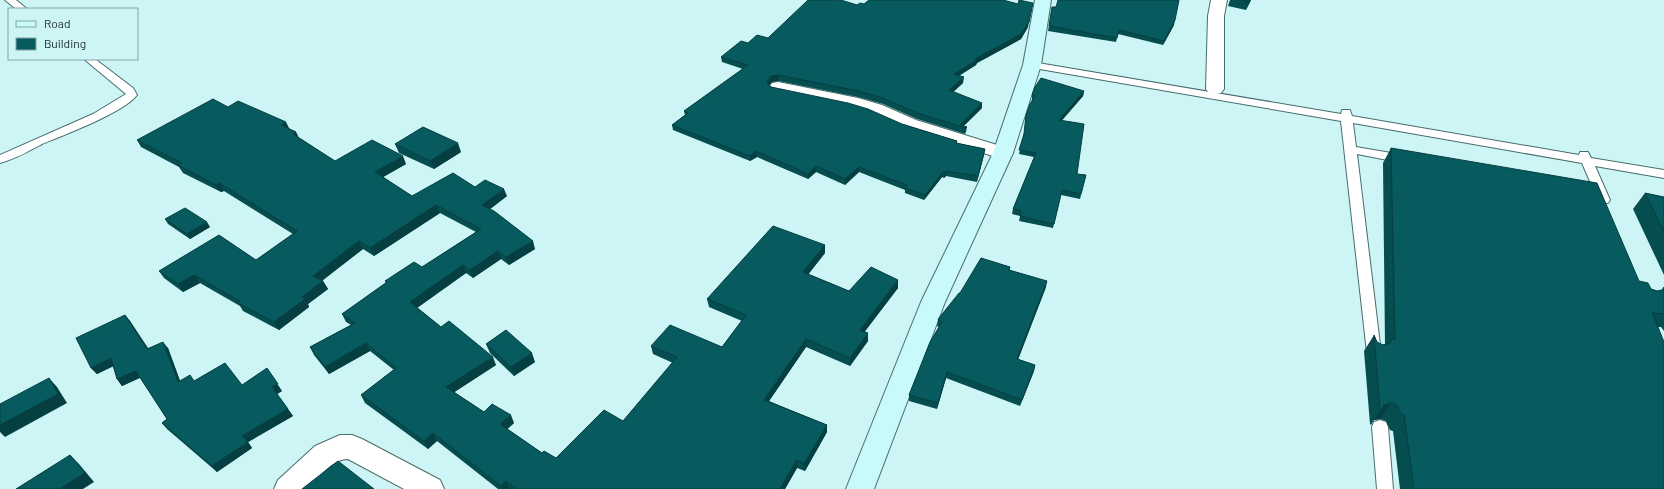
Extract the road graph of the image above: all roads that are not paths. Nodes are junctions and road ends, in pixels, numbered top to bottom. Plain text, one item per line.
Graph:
1 (10, 0) edge
2 (1043, 0) edge
3 (1218, 0) edge
4 (21, 8) edge
5 (89, 60) edge
6 (1032, 61) junction
7 (778, 87) edge
8 (1215, 89) junction
9 (1346, 115) junction
10 (1350, 149) junction
11 (1003, 153) junction
12 (1586, 157) junction
13 (0, 159) edge
14 (1413, 161) edge
15 (1664, 168) edge
16 (1664, 174) edge
17 (1586, 192) edge
18 (1602, 194) junction
19 (1607, 209) edge
20 (1374, 353) edge
21 (1380, 427) edge
22 (288, 489) edge
23 (430, 489) edge
24 (860, 489) edge
25 (1385, 489) edge

1 - 4 lane
2 - 6 main road
3 - 8 street
5 - 13 lane
6 - 8 lane
6 - 9 lane
6 - 11 main road
7 - 11 street
8 - 9 lane
9 - 10 lane
9 - 12 lane
10 - 14 lane
10 - 20 lane
11 - 24 main road
12 - 15 lane
12 - 16 lane
12 - 18 lane
17 - 18 lane
18 - 19 lane
21 - 25 lane
22 - 23 street

